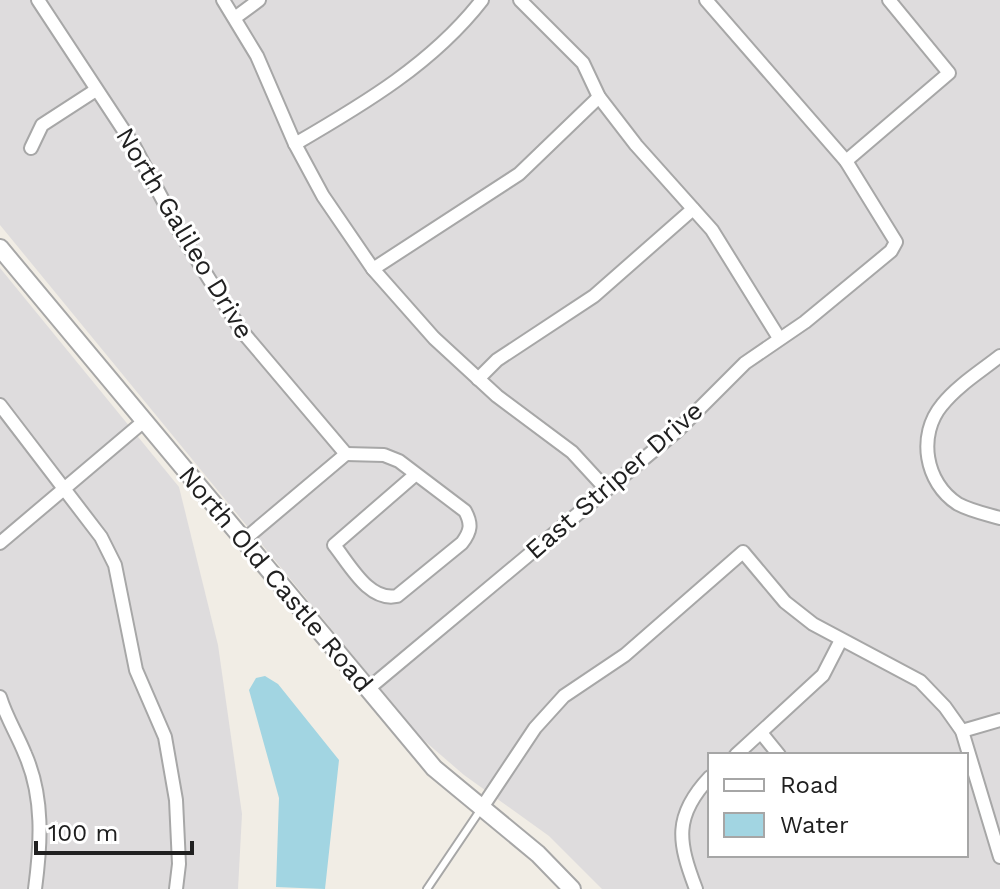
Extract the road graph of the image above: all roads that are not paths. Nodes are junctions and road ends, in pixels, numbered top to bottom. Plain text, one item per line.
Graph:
1 (38, 0) edge
2 (223, 0) edge
3 (259, 0) edge
4 (482, 0) edge
5 (520, 0) edge
6 (706, 0) edge
7 (889, 0) edge
8 (236, 17) junction
9 (96, 90) junction
10 (599, 97) junction
11 (295, 144) junction
12 (31, 148) dead end
13 (846, 161) junction
14 (693, 209) junction
15 (0, 248) edge
16 (373, 269) junction
17 (779, 338) junction
18 (1000, 356) edge
19 (478, 379) junction
20 (0, 405) edge
21 (143, 422) junction
22 (346, 454) junction
23 (416, 474) junction
24 (66, 488) junction
25 (606, 489) junction
26 (1000, 518) edge
27 (245, 539) junction
28 (0, 543) edge
29 (841, 640) junction
30 (368, 689) junction
31 (0, 697) edge
32 (1000, 720) edge
33 (962, 731) junction
34 (762, 734) junction
35 (738, 753) edge
36 (777, 753) edge
37 (708, 779) edge
38 (481, 809) junction
39 (1000, 857) edge
40 (35, 889) edge
41 (176, 889) edge
42 (427, 889) edge
43 (572, 889) edge
44 (696, 889) edge

1 - 9 street, North Galileo Drive
2 - 8 street
3 - 8 street
4 - 11 street
5 - 10 street
6 - 13 street
7 - 13 street
8 - 11 street
9 - 12 street
9 - 22 street, North Galileo Drive
10 - 14 street
10 - 16 street
11 - 16 street
13 - 17 street, East Striper Drive
14 - 17 street
14 - 19 street
15 - 21 street, North Old Castle Road
16 - 19 street
17 - 25 street, East Striper Drive
18 - 26 street
19 - 25 street
20 - 24 street
21 - 24 street
21 - 27 street, North Old Castle Road
22 - 23 street
22 - 27 street
23 - 23 street
24 - 28 street
24 - 41 street
25 - 30 street, East Striper Drive
27 - 30 street, North Old Castle Road
29 - 33 street
29 - 34 street
29 - 38 street
30 - 38 street, North Old Castle Road
31 - 40 street
32 - 33 street
33 - 39 street
34 - 35 street
34 - 36 street
37 - 44 street
38 - 42 lane
38 - 43 street, North Old Castle Road

